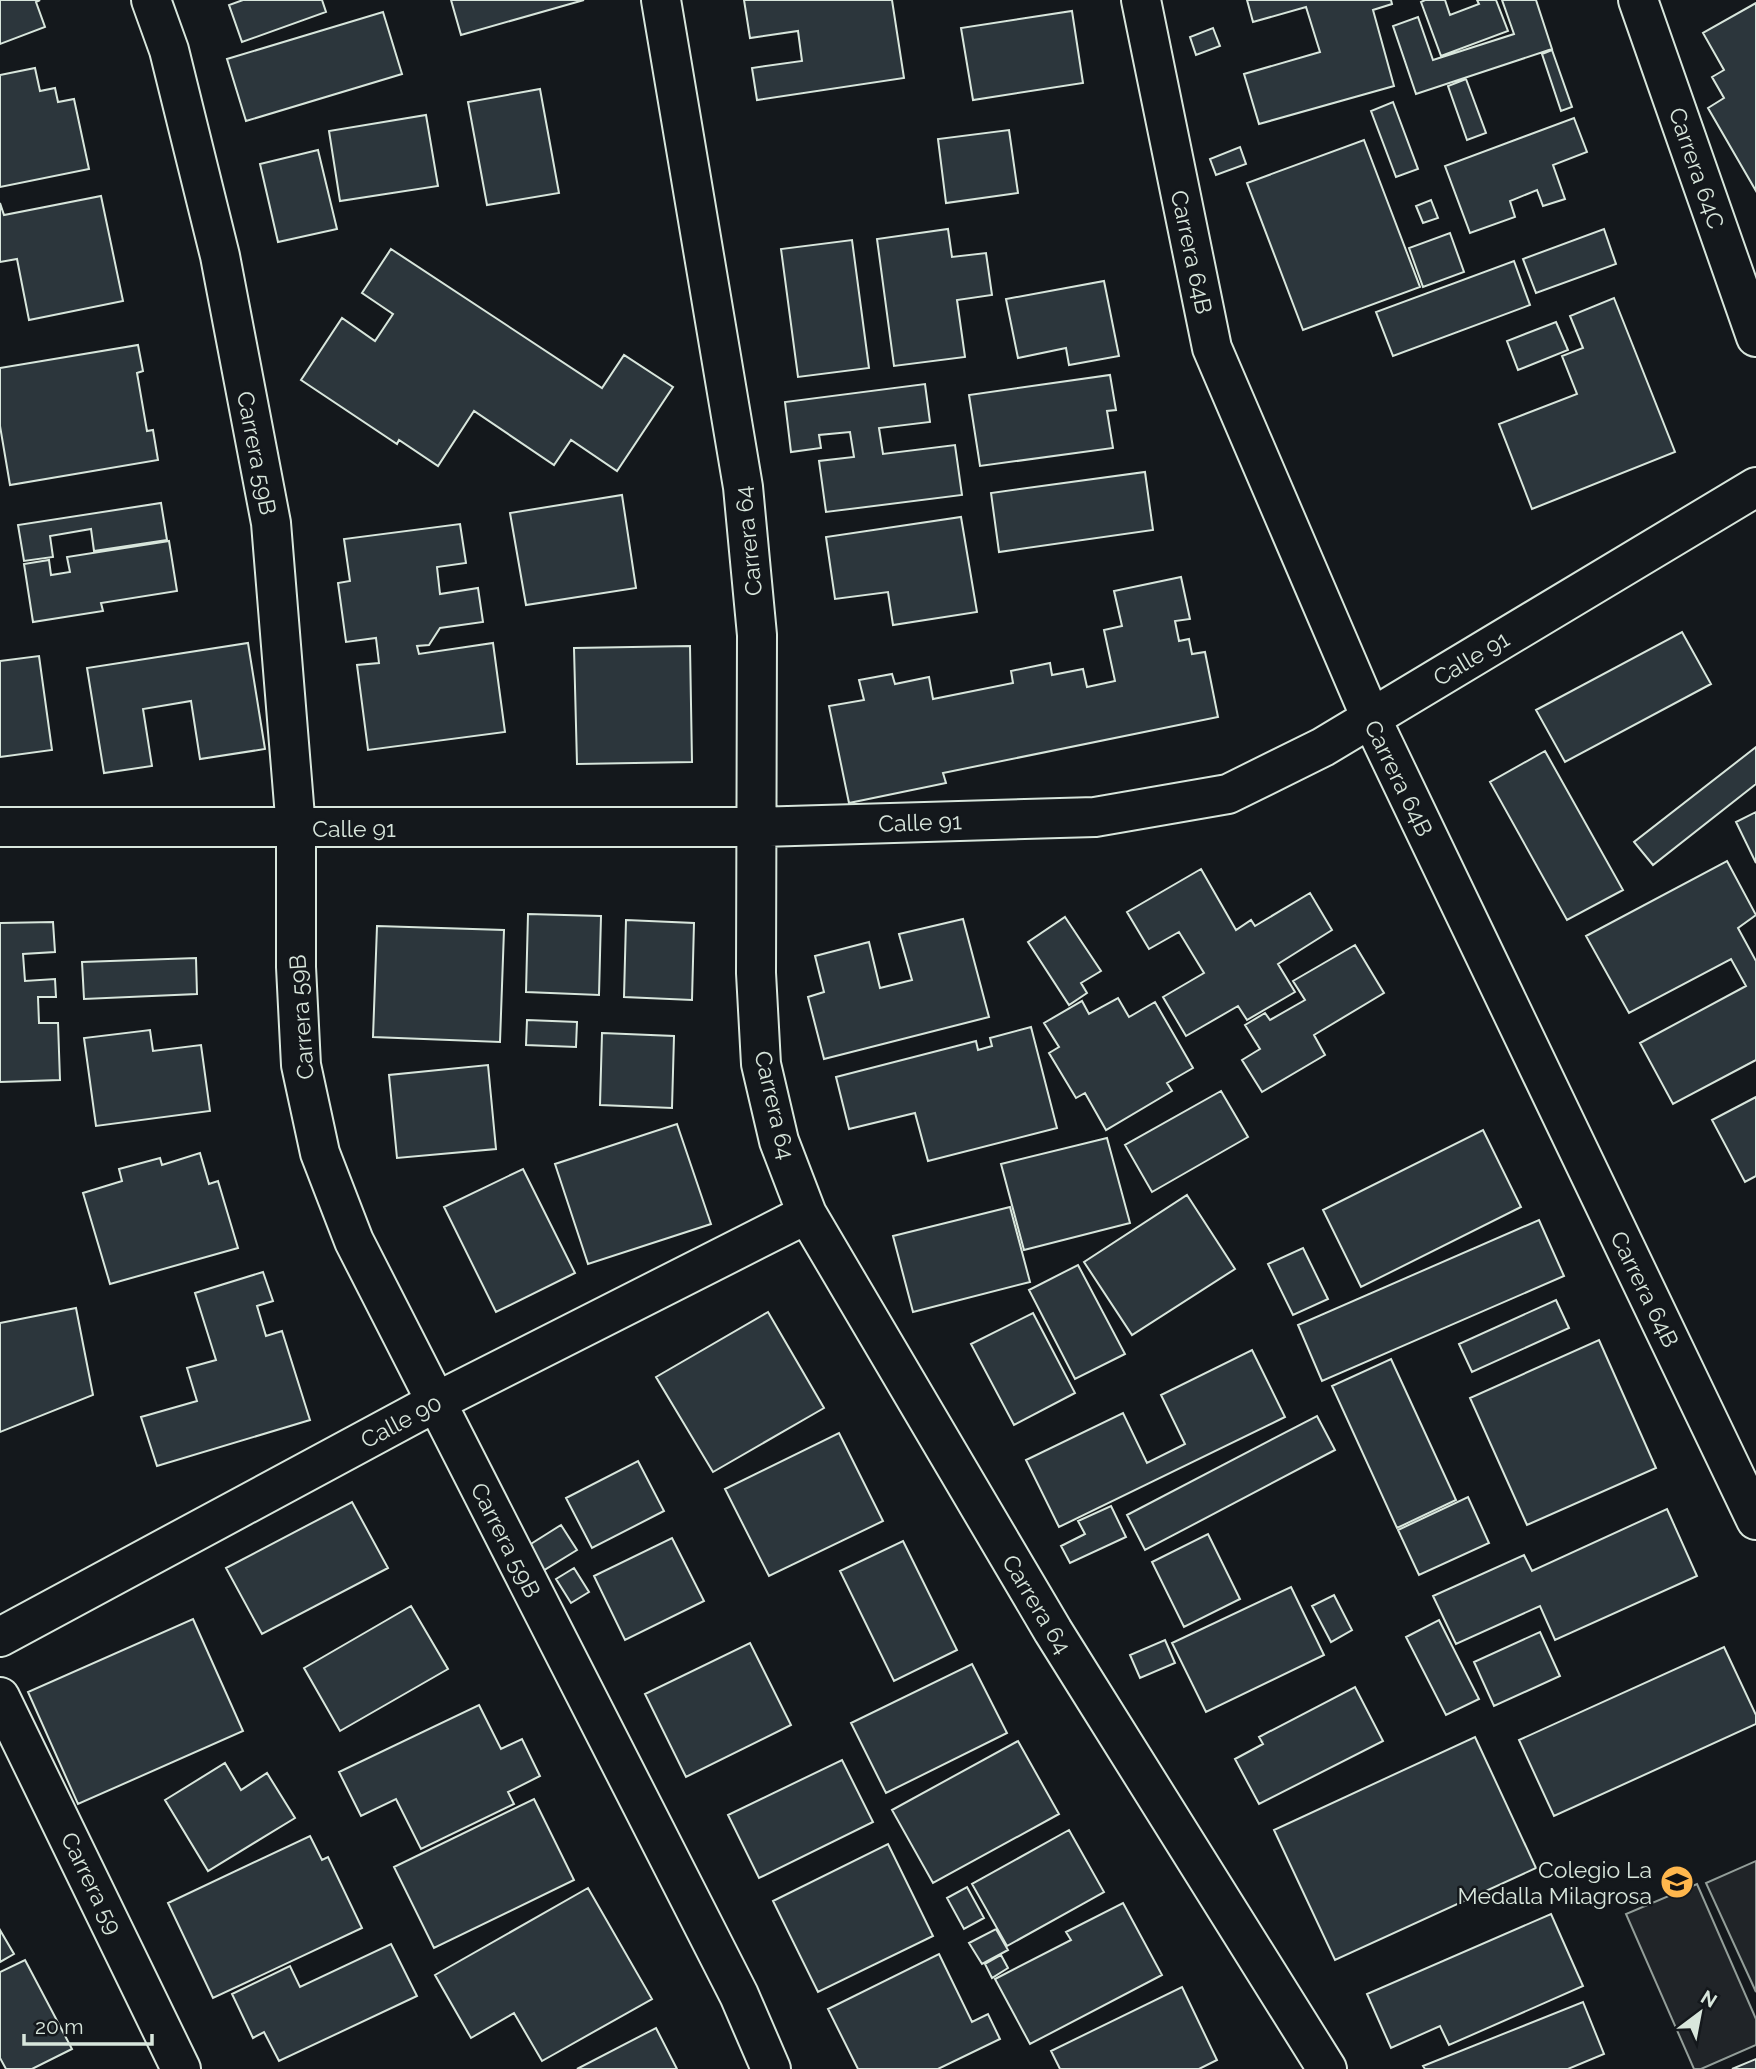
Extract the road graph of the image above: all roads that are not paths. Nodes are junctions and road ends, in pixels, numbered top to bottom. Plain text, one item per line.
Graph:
1 (151, 0) edge
2 (662, 0) edge
3 (1141, 0) edge
4 (1638, 0) edge
5 (1756, 337) edge
6 (1756, 487) edge
7 (1371, 718) junction
8 (0, 827) edge
9 (758, 827) junction
10 (296, 829) junction
11 (807, 1214) junction
12 (436, 1402) junction
13 (1756, 1520) edge
14 (0, 1637) edge
15 (0, 1697) edge
16 (181, 2069) edge
17 (771, 2069) edge
18 (1327, 2069) edge

1 - 10 street, Carrera 59B
2 - 9 street, Carrera 64
3 - 7 street, Carrera 64B
4 - 5 street, Carrera 64C
6 - 7 street, Calle 91
7 - 9 street, Calle 91
7 - 13 street, Carrera 64B
8 - 10 street, Calle 91
9 - 10 street, Calle 91
9 - 11 street, Carrera 64
10 - 12 street, Carrera 59B
11 - 12 street, Calle 90
11 - 18 street, Carrera 64
12 - 14 street, Calle 90
12 - 17 street, Carrera 59B
15 - 16 street, Carrera 59

